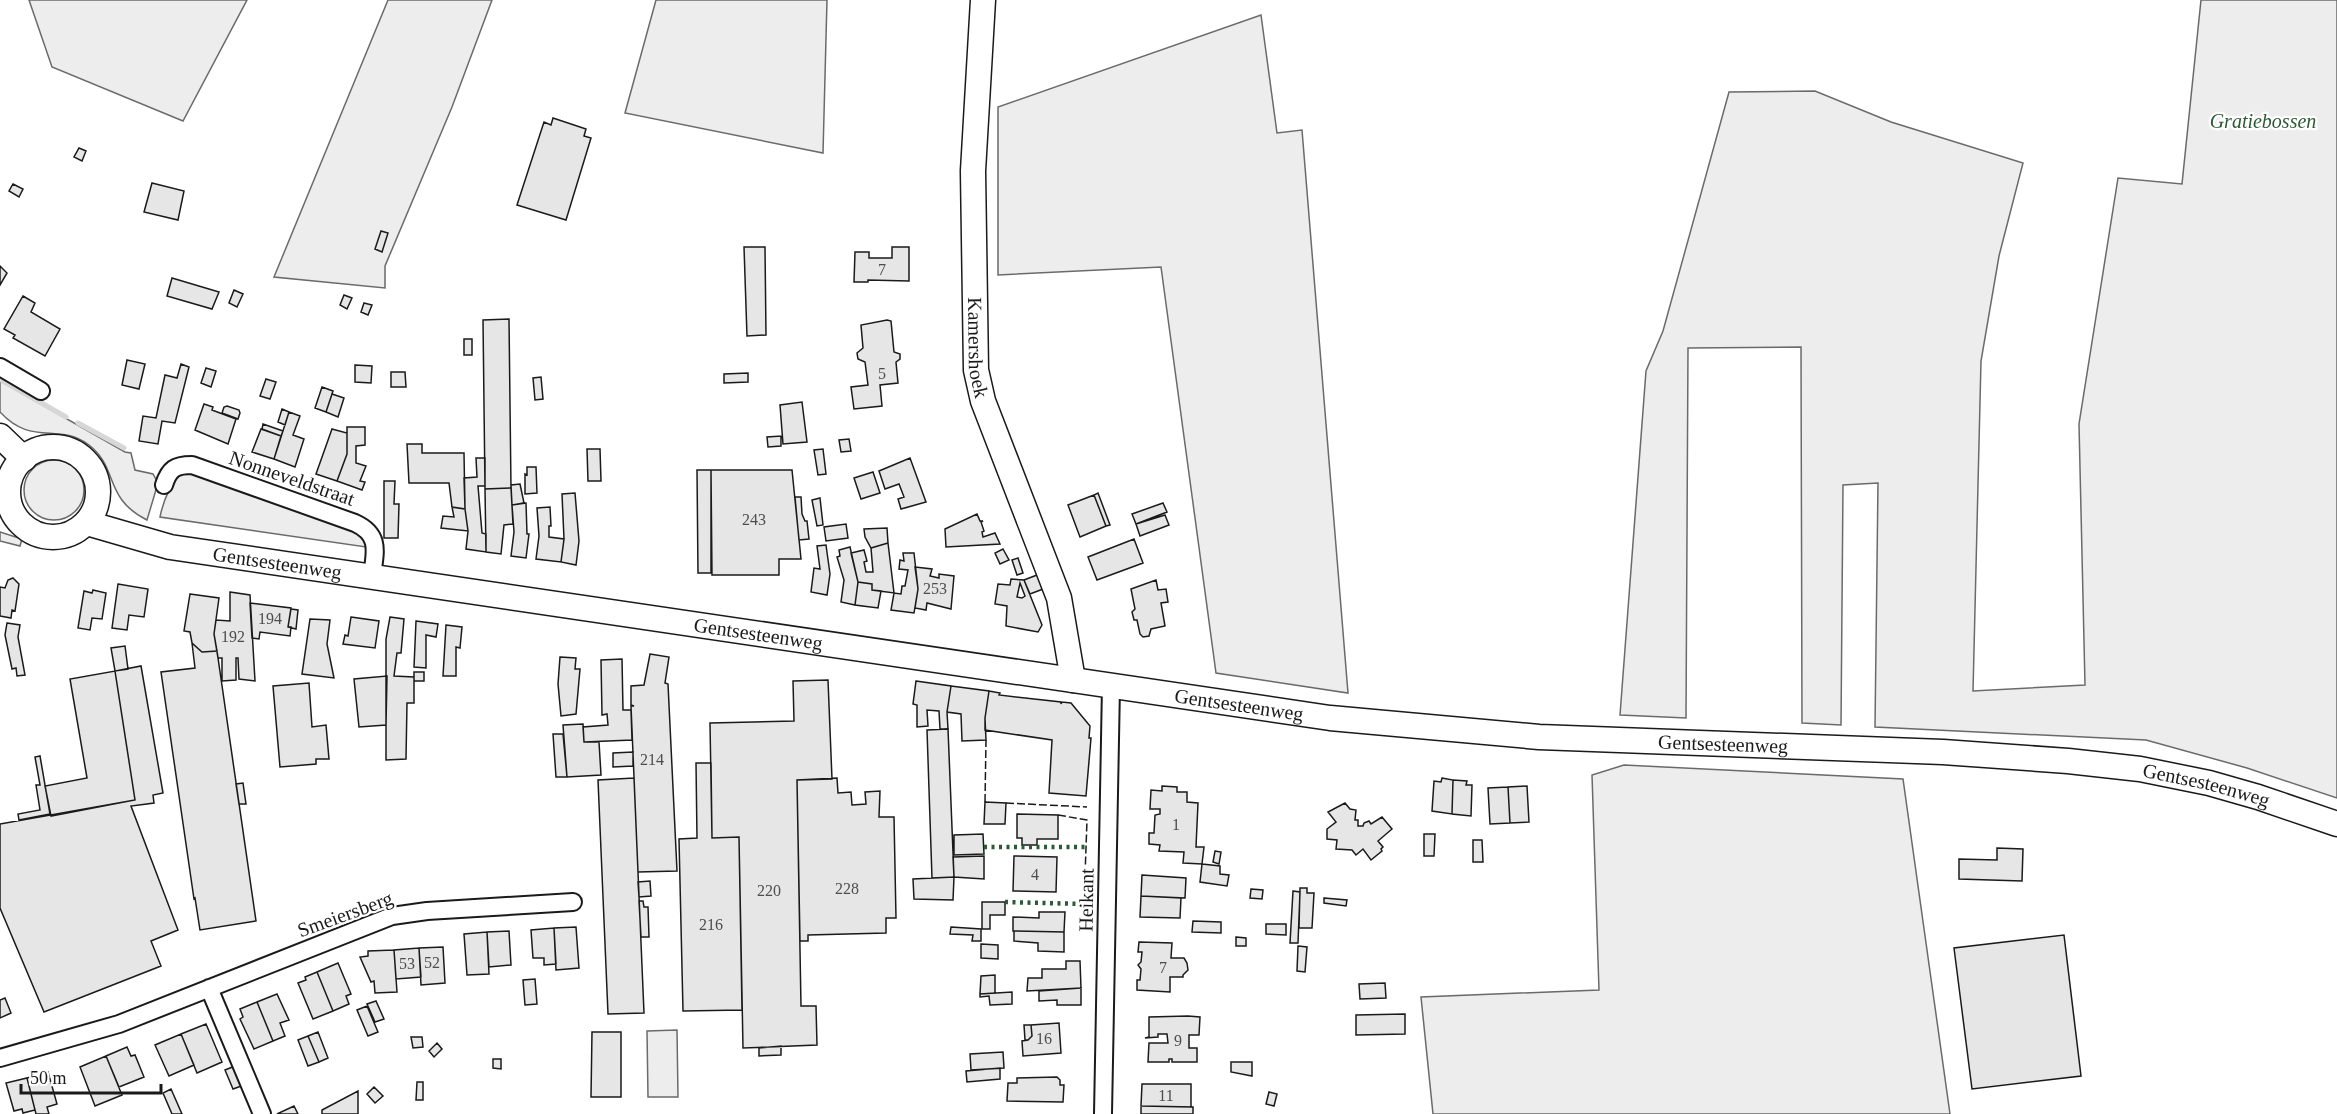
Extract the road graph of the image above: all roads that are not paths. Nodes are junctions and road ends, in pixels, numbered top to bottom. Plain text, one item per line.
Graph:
1 (983, 0) edge
2 (0, 367) edge
3 (41, 391) dead end
4 (0, 436) edge
5 (24, 459) junction
6 (164, 485) dead end
7 (99, 487) junction
8 (5, 511) edge
9 (87, 523) junction
10 (144, 538) junction
11 (372, 576) junction
12 (1073, 680) junction
13 (1111, 686) junction
14 (2337, 824) edge
15 (573, 902) dead end
16 (209, 988) junction
17 (0, 1058) edge
18 (262, 1114) edge
19 (1103, 1114) edge

1 - 12 main road, Kamershoek
2 - 3 street
4 - 5 main road
5 - 7 main road, Gentsesteenweg
5 - 8 main road
6 - 11 street, Nonneveldstraat
7 - 9 main road
7 - 10 main road, Gentsesteenweg
8 - 9 main road
9 - 10 main road, Gentsesteenweg
10 - 11 main road, Gentsesteenweg
11 - 12 main road, Gentsesteenweg
12 - 13 main road, Gentsesteenweg
13 - 14 main road, Gentsesteenweg
13 - 19 street, Heikant
15 - 16 street, Smeiersberg
16 - 17 street, Smeiersberg
16 - 18 street

